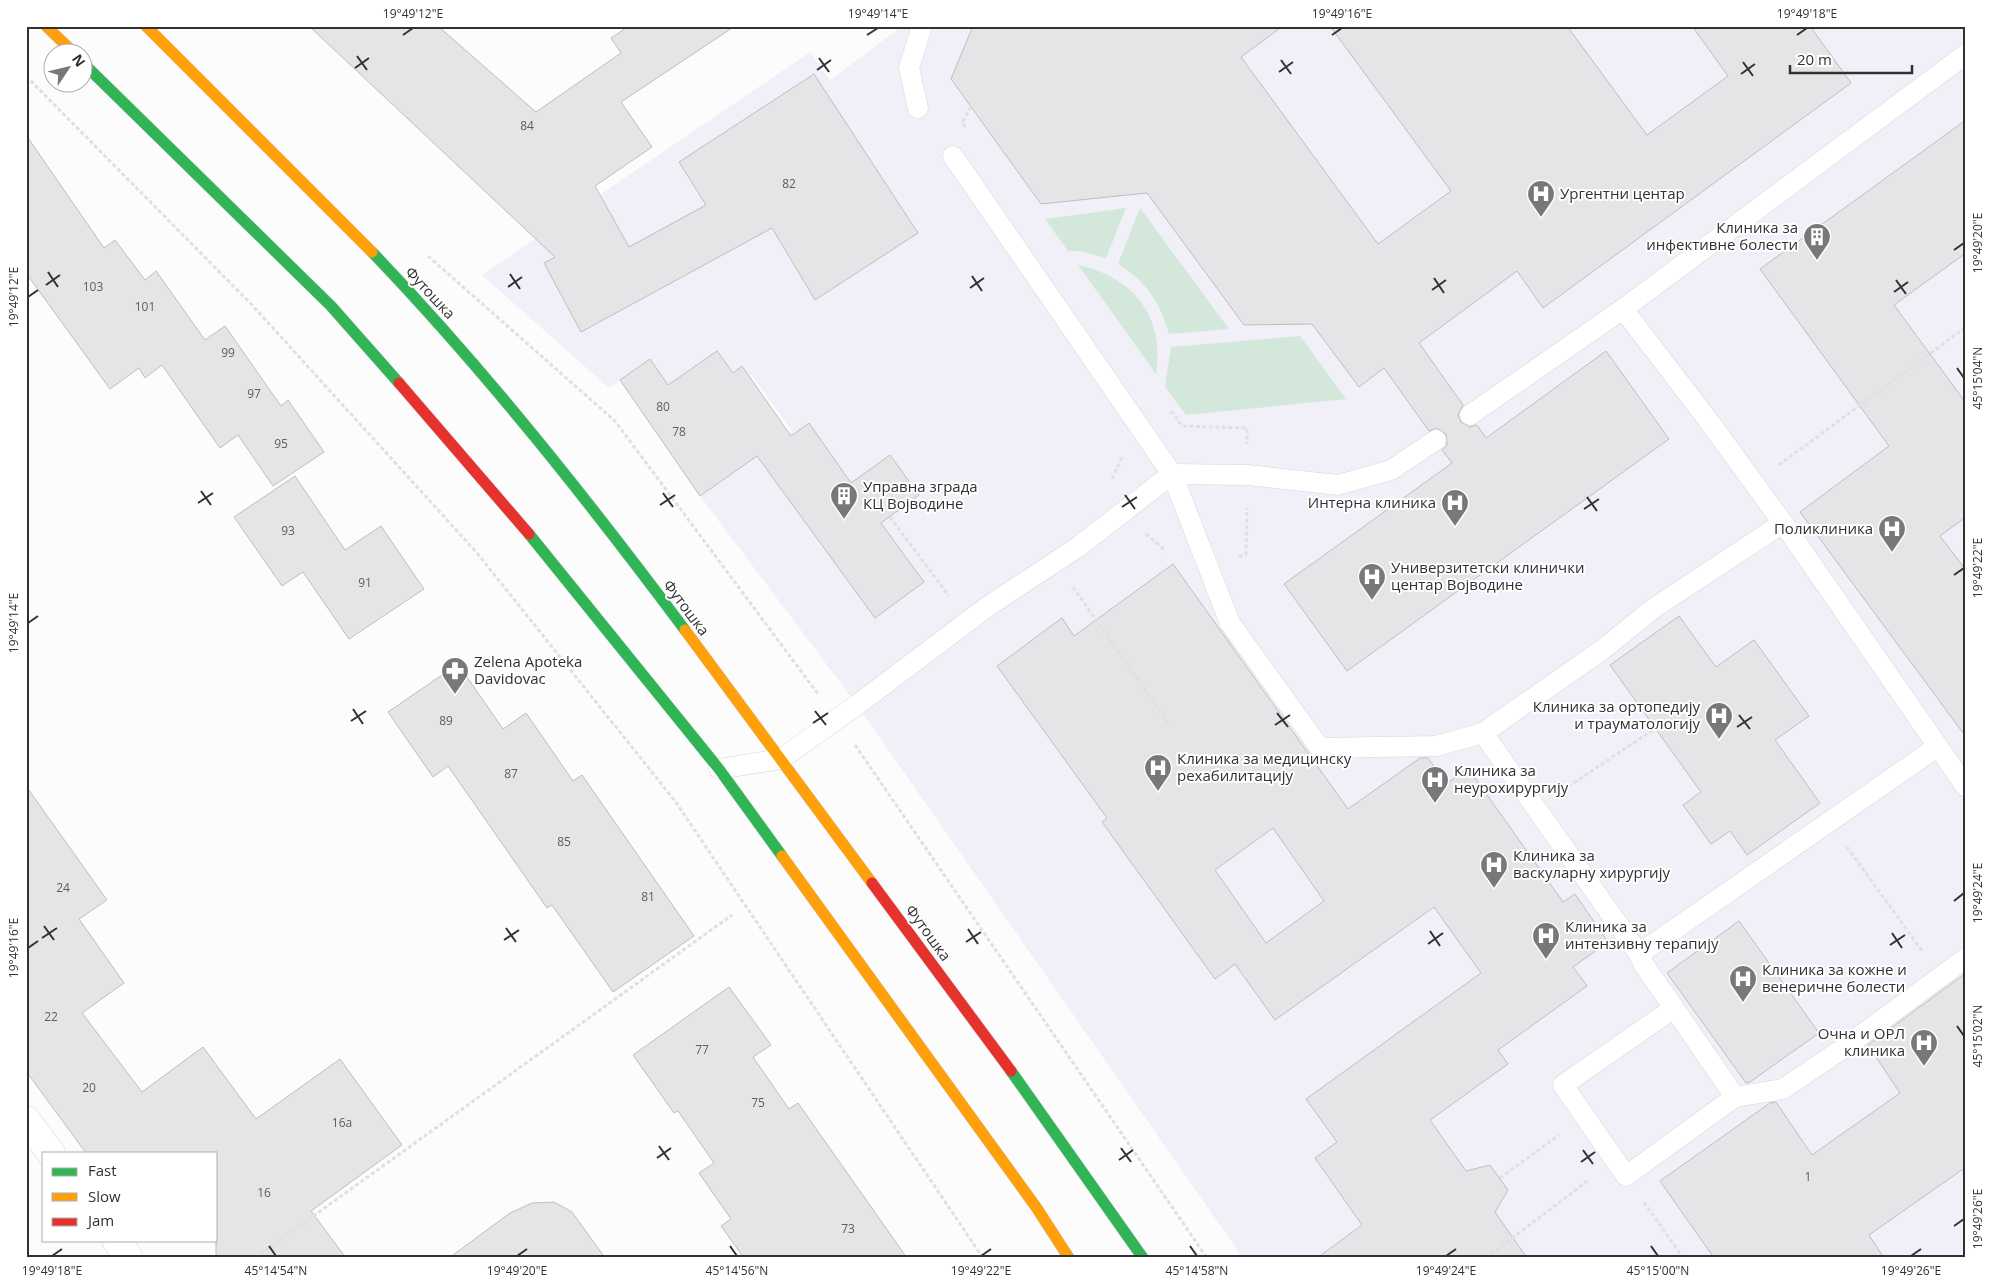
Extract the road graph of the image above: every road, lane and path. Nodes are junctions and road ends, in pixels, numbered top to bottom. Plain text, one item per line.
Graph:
1 (46, 26) edge
2 (146, 26) edge
3 (922, 26) edge
4 (63, 42) edge
5 (1966, 54) edge
6 (92, 72) edge
7 (26, 76) edge
8 (971, 107) dead end
9 (918, 108) dead end
10 (967, 130) dead end
11 (953, 156) dead end
12 (423, 251) dead end
13 (1623, 309) junction
14 (1966, 327) edge
15 (1168, 408) dead end
16 (1470, 415) dead end
17 (1436, 440) dead end
18 (1125, 449) dead end
19 (1172, 474) junction
20 (1248, 475) junction
21 (1110, 482) dead end
22 (1754, 483) junction
23 (890, 517) dead end
24 (1783, 524) junction
25 (1145, 533) dead end
26 (1210, 568) junction
27 (1069, 580) dead end
28 (968, 621) junction
29 (837, 719) junction
30 (1168, 723) dead end
31 (1656, 728) dead end
32 (1482, 733) junction
33 (1941, 752) junction
34 (1966, 758) edge
35 (781, 759) junction
36 (719, 769) junction
37 (1966, 787) edge
38 (1535, 808) junction
39 (1829, 823) junction
40 (732, 914) dead end
41 (1639, 954) junction
42 (1966, 958) edge
43 (1940, 975) junction
44 (1674, 1008) junction
45 (1735, 1097) junction
46 (1584, 1117) junction
47 (26, 1120) edge
48 (50, 1152) edge
49 (1614, 1160) junction
50 (1626, 1176) junction
51 (1500, 1178) dead end
52 (118, 1242) edge
53 (130, 1258) edge
54 (255, 1258) edge
55 (983, 1258) edge
56 (1069, 1258) edge
57 (1143, 1258) edge
58 (1207, 1258) edge
59 (1486, 1258) edge
60 (1683, 1258) edge

1 - 4 main road
2 - 35 main road, Футошка
3 - 9 lane
5 - 13 lane
6 - 36 main road
7 - 55 path
8 - 10 path
11 - 19 lane
12 - 29 path
13 - 16 lane
13 - 22 lane
14 - 22 path
15 - 20 path
17 - 20 lane
18 - 21 path
19 - 20 lane
19 - 26 lane
19 - 28 lane
20 - 26 path
22 - 24 lane
23 - 28 path
24 - 32 lane
24 - 33 lane
25 - 26 path
26 - 32 lane
27 - 30 path
28 - 29 lane
29 - 35 lane
29 - 58 path
31 - 38 path
32 - 38 lane
33 - 34 lane
33 - 37 lane
33 - 39 lane
35 - 36 lane
35 - 57 main road, Футошка
36 - 56 main road
38 - 41 lane
39 - 41 lane
39 - 43 path
40 - 54 path
41 - 44 lane
42 - 43 lane
43 - 45 lane
44 - 45 lane
44 - 46 lane
45 - 50 lane
46 - 49 lane
46 - 51 path
47 - 48 street
49 - 50 lane
49 - 59 path
50 - 60 path
52 - 53 street

